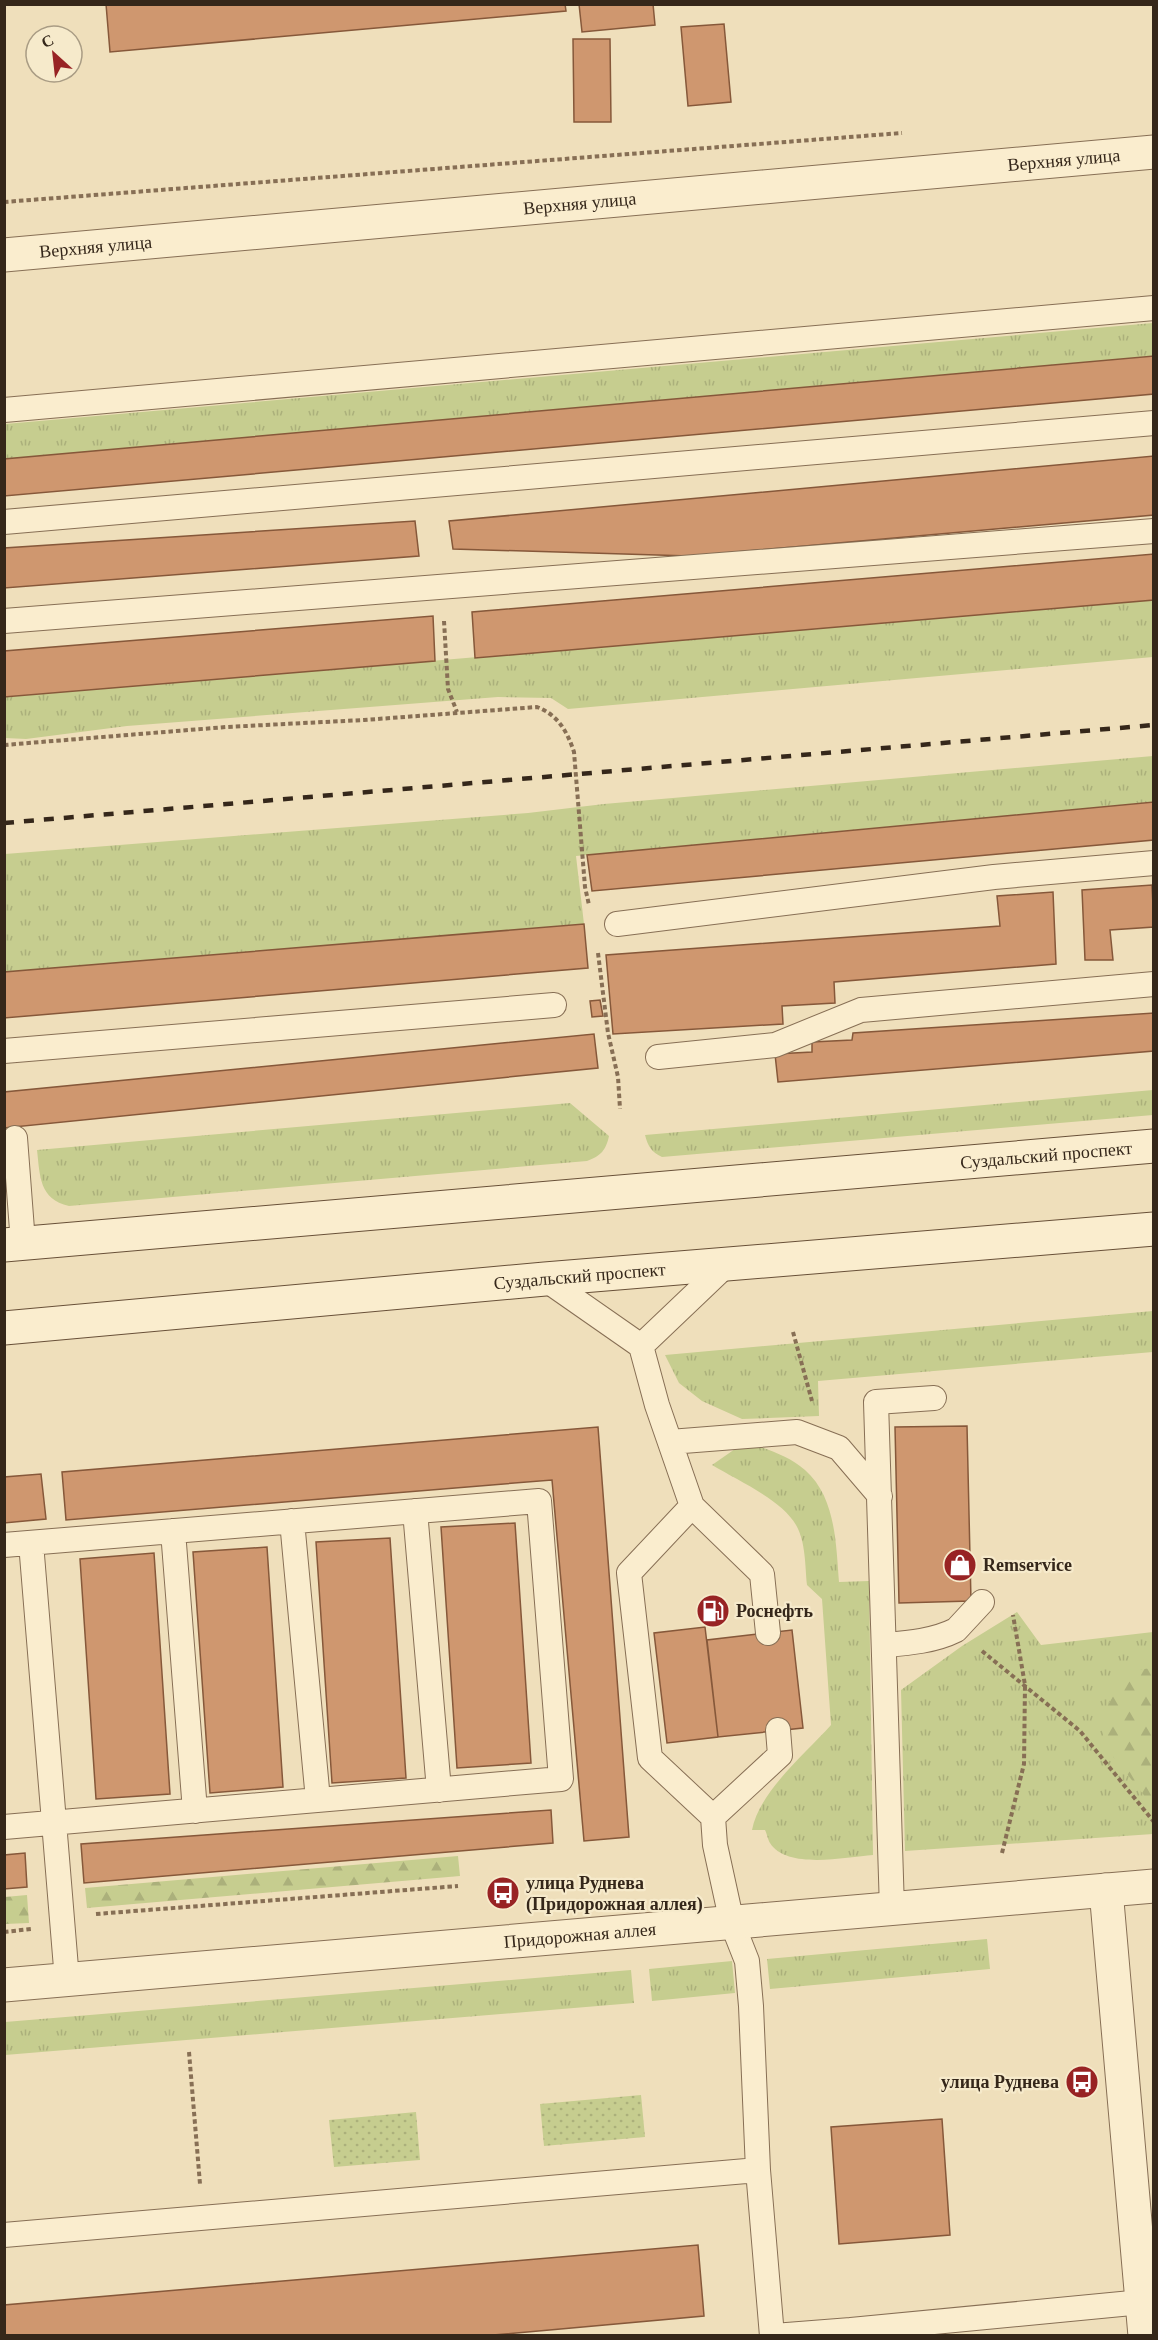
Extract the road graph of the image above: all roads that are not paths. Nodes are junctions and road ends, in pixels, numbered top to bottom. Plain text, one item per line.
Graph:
1 (1154, 152) edge
2 (4, 255) edge
3 (1154, 308) edge
4 (4, 410) edge
5 (1154, 423) edge
6 (4, 522) edge
7 (1154, 531) edge
8 (4, 621) edge
9 (1154, 863) edge
10 (617, 924) dead end
11 (1154, 984) edge
12 (554, 1005) dead end
13 (4, 1051) edge
14 (658, 1057) dead end
15 (15, 1138) dead end
16 (1154, 1146) edge
17 (1154, 1229) edge
18 (14, 1244) edge
19 (726, 1265) junction
20 (545, 1279) junction
21 (4, 1328) edge
22 (641, 1346) junction
23 (934, 1398) dead end
24 (670, 1442) junction
25 (880, 1497) junction
26 (692, 1506) junction
27 (415, 1511) junction
28 (292, 1521) junction
29 (173, 1531) junction
30 (31, 1543) junction
31 (4, 1545) edge
32 (982, 1602) dead end
33 (768, 1633) dead end
34 (885, 1645) junction
35 (778, 1730) dead end
36 (439, 1790) junction
37 (318, 1800) junction
38 (195, 1811) junction
39 (713, 1817) junction
40 (54, 1823) junction
41 (4, 1827) edge
42 (1154, 1886) edge
43 (1106, 1890) junction
44 (892, 1909) junction
45 (732, 1923) junction
46 (68, 1980) junction
47 (4, 1985) edge
48 (758, 2170) junction
49 (4, 2235) edge
50 (1142, 2302) junction
51 (852, 2333) edge
52 (773, 2336) edge
53 (1145, 2336) edge

1 - 2 street, Верхняя улица
3 - 4 lane
5 - 6 lane
7 - 8 lane
9 - 10 lane
11 - 14 lane
12 - 13 lane
15 - 18 lane
16 - 18 street, Суздальский проспект
17 - 19 street, Суздальский проспект
19 - 20 street, Суздальский проспект
19 - 22 lane
20 - 21 street, Суздальский проспект
20 - 22 lane
22 - 24 lane
23 - 25 lane
24 - 25 lane
24 - 26 lane
25 - 34 lane
26 - 33 lane
26 - 39 lane
27 - 28 lane
27 - 36 lane
27 - 36 lane
28 - 29 lane
28 - 37 lane
29 - 30 lane
29 - 38 lane
30 - 31 lane
30 - 40 lane
32 - 34 lane
34 - 44 lane
35 - 39 lane
36 - 37 lane
37 - 38 lane
38 - 40 lane
39 - 45 lane
40 - 41 lane
40 - 46 lane
42 - 43 street, Придорожная аллея
43 - 44 street, Придорожная аллея
43 - 50 street
44 - 45 street, Придорожная аллея
45 - 46 street, Придорожная аллея
45 - 48 lane
46 - 47 street, Придорожная аллея
48 - 49 lane
48 - 52 lane
50 - 51 lane
50 - 53 street
51 - 52 lane

